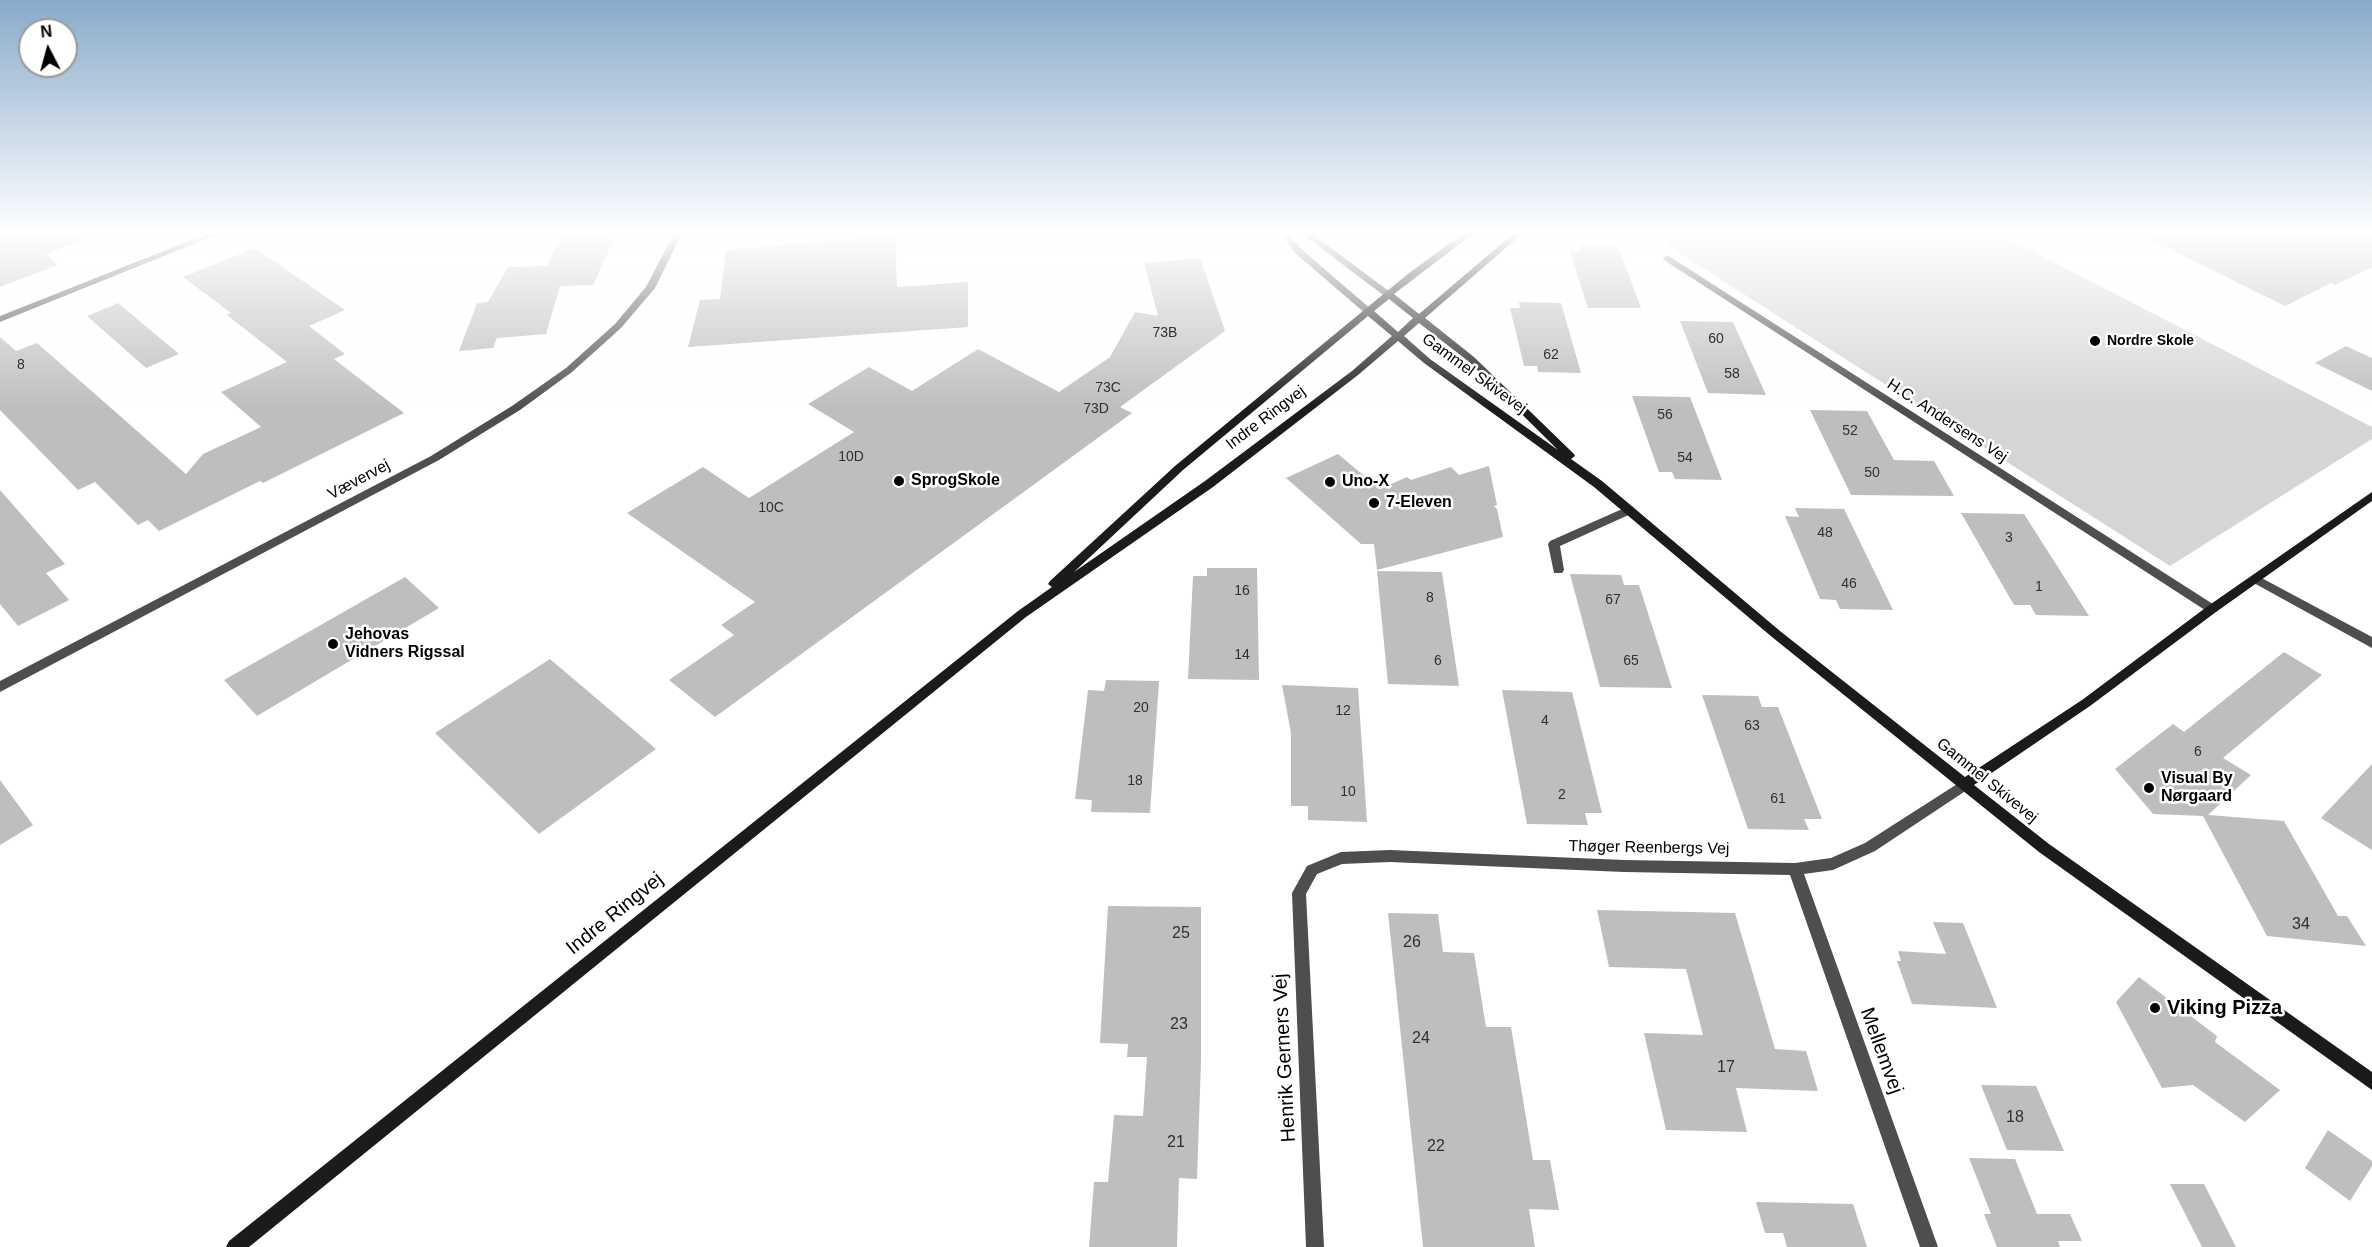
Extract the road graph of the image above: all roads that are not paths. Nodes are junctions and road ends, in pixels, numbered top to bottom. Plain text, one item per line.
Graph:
1 (70, 291) edge
2 (647, 291) edge
3 (1345, 291) edge
4 (1384, 291) edge
5 (1394, 291) edge
6 (1452, 291) edge
7 (1719, 291) edge
8 (1389, 295) junction
9 (1369, 312) junction
10 (0, 319) edge
11 (1420, 319) junction
12 (1398, 337) junction
13 (1598, 484) junction
14 (2372, 496) edge
15 (1629, 510) junction
16 (1558, 570) dead end
17 (2256, 579) junction
18 (2212, 609) junction
19 (1022, 614) junction
20 (2372, 643) edge
21 (0, 687) edge
22 (1965, 784) junction
23 (1795, 869) junction
24 (1312, 870) joint
25 (2372, 1082) edge
26 (235, 1247) edge
27 (1315, 1247) edge
28 (1929, 1247) edge

1 - 10 street
2 - 21 street, Vævervej
3 - 9 street, Gammel Skivevej
4 - 8 street, Gammel Skivevej
5 - 8 main road, Indre Ringvej
6 - 11 main road, Indre Ringvej
7 - 18 street, H.C. Andersens Vej
8 - 9 main road, Indre Ringvej
8 - 11 main road, Gammel Skivevej
9 - 12 main road, Gammel Skivevej
9 - 19 main road, Indre Ringvej
11 - 12 main road, Indre Ringvej
11 - 13 main road, Gammel Skivevej
12 - 13 main road, Gammel Skivevej
12 - 19 main road, Indre Ringvej
13 - 15 main road, Gammel Skivevej
14 - 17 main road
15 - 16 street
15 - 22 main road, Gammel Skivevej
17 - 18 main road
17 - 20 street
18 - 22 main road
19 - 26 main road, Indre Ringvej
22 - 23 street, Thøger Reenbergs Vej
22 - 25 main road, Gammel Skivevej
23 - 24 street, Thøger Reenbergs Vej
23 - 28 street, Mellemvej
24 - 27 street, Henrik Gerners Vej

